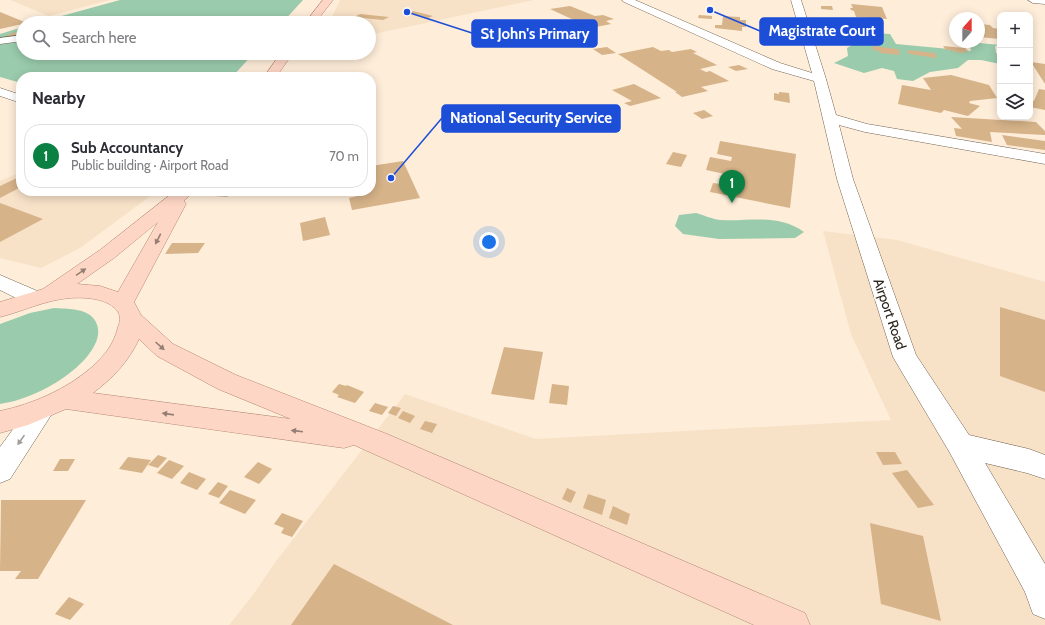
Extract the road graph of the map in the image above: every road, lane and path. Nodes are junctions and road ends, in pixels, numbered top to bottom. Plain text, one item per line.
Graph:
1 (328, 0) edge
2 (627, 0) edge
3 (796, 0) edge
4 (1033, 0) edge
5 (1045, 1) edge
6 (315, 16) edge
7 (16, 39) edge
8 (0, 41) edge
9 (282, 60) edge
10 (274, 72) edge
11 (820, 78) junction
12 (0, 92) edge
13 (16, 97) edge
14 (830, 118) junction
15 (1045, 158) edge
16 (179, 196) edge
17 (182, 196) edge
18 (0, 282) edge
19 (41, 296) junction
20 (0, 310) edge
21 (127, 311) junction
22 (53, 404) junction
23 (0, 422) edge
24 (377, 442) junction
25 (960, 445) junction
26 (1045, 467) edge
27 (0, 470) edge
28 (1045, 602) edge
29 (793, 625) edge

1 - 6 main road
2 - 11 street
3 - 11 street, Airport Road
4 - 5 street
7 - 8 street
9 - 10 main road
11 - 14 street, Airport Road
12 - 13 street
14 - 15 street
14 - 25 street, Airport Road
19 -> 16 main road
17 -> 21 main road
18 - 19 street
19 - 20 main road
19 - 21 main road
21 - 22 main road
21 -> 24 main road
22 - 23 main road
24 -> 22 main road
22 -> 27 street
24 - 29 main road
25 - 26 street
25 - 28 street, Airport Road

